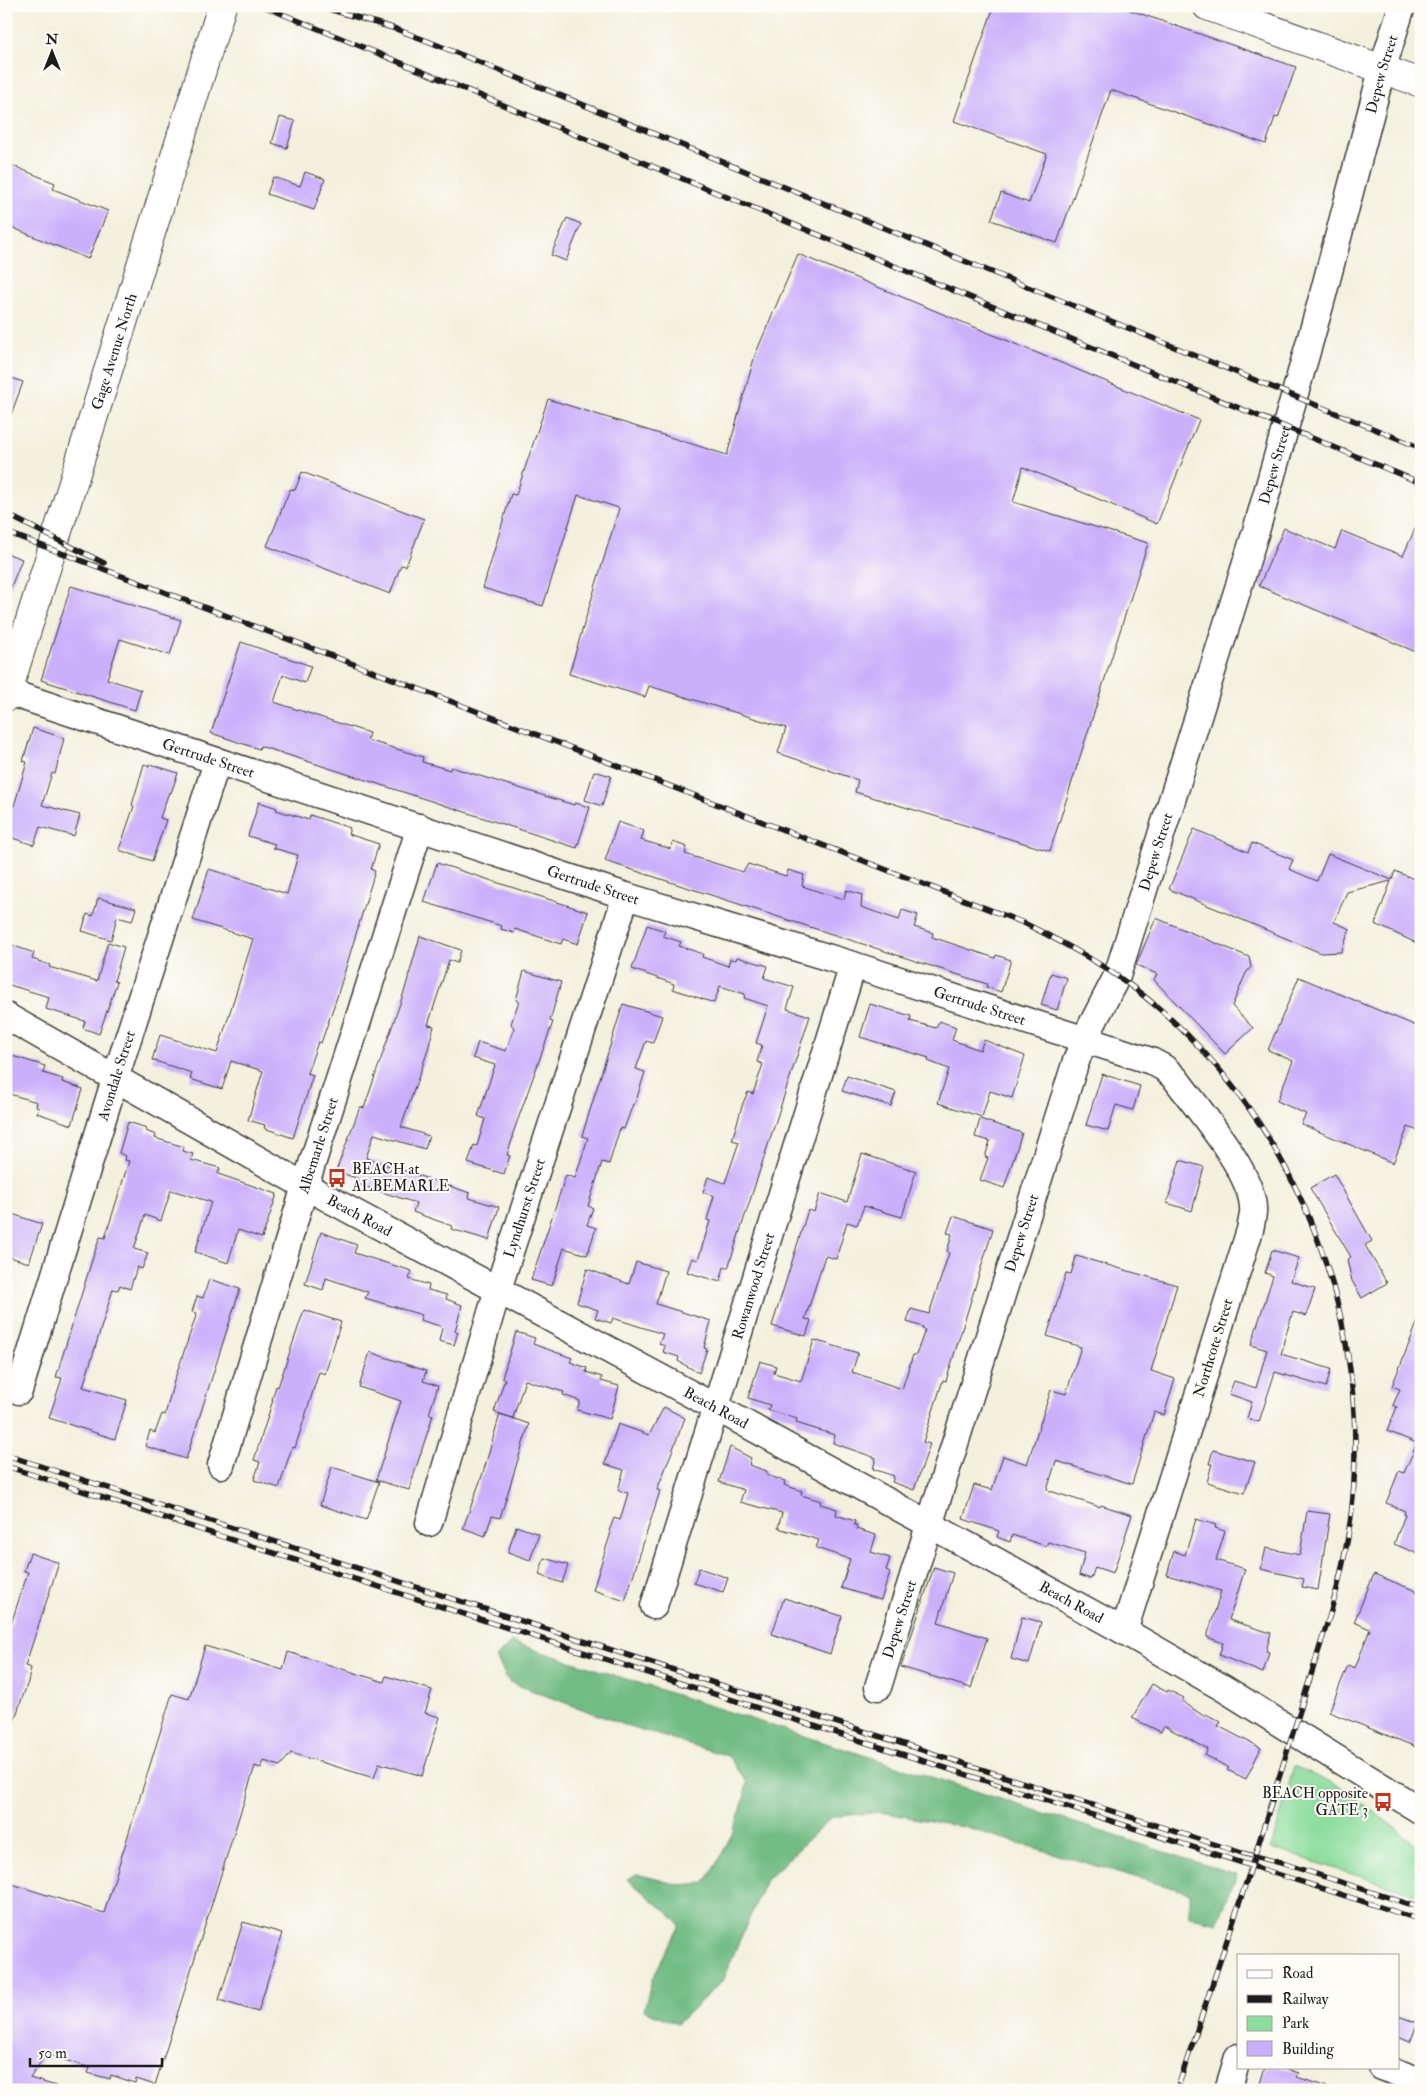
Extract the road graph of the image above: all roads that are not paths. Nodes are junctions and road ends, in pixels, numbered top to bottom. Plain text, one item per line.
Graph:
1 (222, 6) edge
2 (1207, 6) edge
3 (1402, 6) edge
4 (1382, 70) junction
5 (1421, 83) edge
6 (7, 695) edge
7 (216, 762) junction
8 (420, 827) junction
9 (626, 896) junction
10 (853, 965) junction
11 (6, 1016) edge
12 (1084, 1040) junction
13 (115, 1079) junction
14 (1176, 1079) joint
15 (305, 1186) junction
16 (498, 1289) junction
17 (18, 1391) dead end
18 (715, 1407) junction
19 (221, 1465) dead end
20 (429, 1523) dead end
21 (930, 1526) junction
22 (654, 1606) dead end
23 (1124, 1631) junction
24 (878, 1687) dead end
25 (1421, 1811) edge
26 (1237, 2060) edge
27 (1384, 2068) edge
28 (1421, 2081) edge
29 (1228, 2090) edge

1 - 6 main road, Gage Avenue North
2 - 4 main road
3 - 4 street, Depew Street
4 - 5 main road
4 - 12 street, Depew Street
6 - 7 street, Gertrude Street
7 - 8 street, Gertrude Street
7 - 13 street, Avondale Street
8 - 9 street, Gertrude Street
8 - 15 street, Albemarle Street
9 - 10 street, Gertrude Street
9 - 16 street, Lyndhurst Street
10 - 12 street, Gertrude Street
10 - 18 street, Rowanwood Street
11 - 13 street, Beach Road
12 - 14 street, Gertrude Street
12 - 21 street, Depew Street
13 - 15 street, Beach Road
13 - 17 street, Avondale Street
14 - 23 street, Northcote Street
15 - 16 street, Beach Road
15 - 19 street, Albemarle Street
16 - 18 street, Beach Road
16 - 20 street, Lyndhurst Street
18 - 21 street, Beach Road
18 - 22 street, Rowanwood Street
21 - 23 street, Beach Road
21 - 24 street, Depew Street
23 - 25 street, Beach Road
26 - 29 street
27 - 28 street

